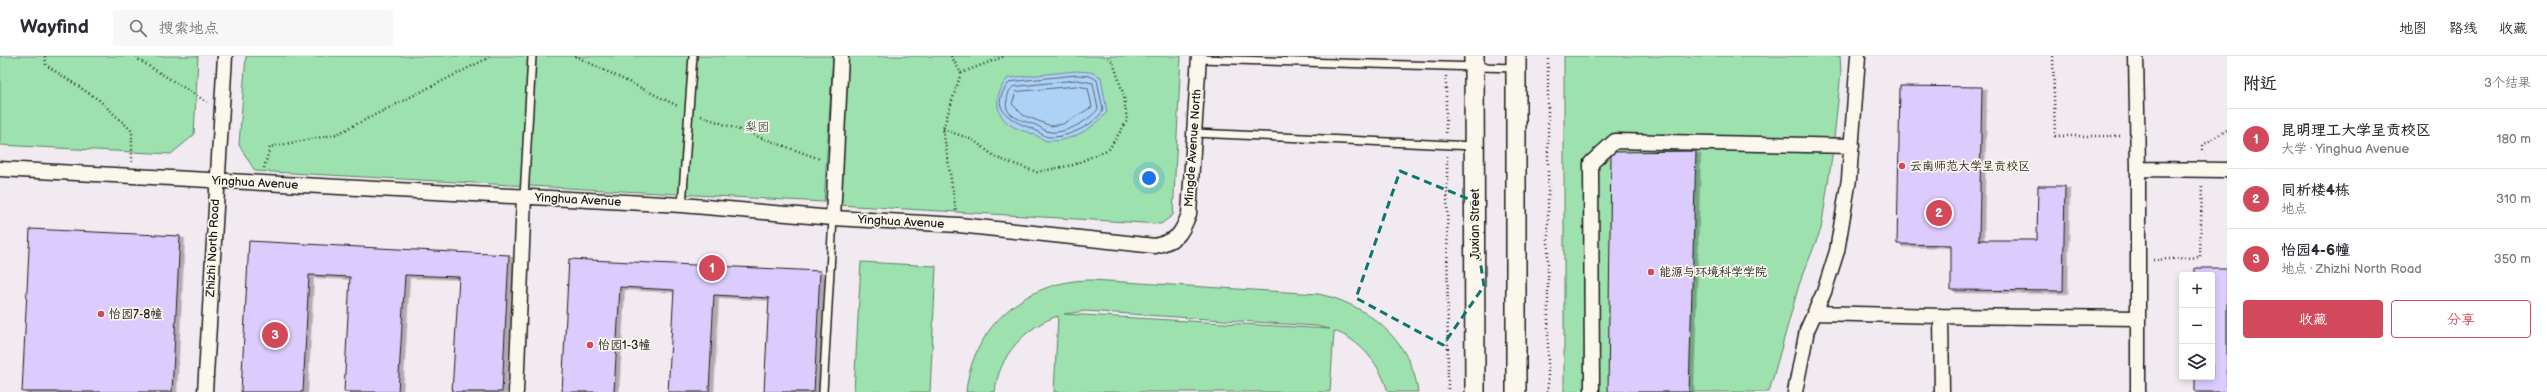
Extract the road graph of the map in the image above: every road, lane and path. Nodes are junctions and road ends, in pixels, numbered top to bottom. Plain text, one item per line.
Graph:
1 (45, 56) edge
2 (137, 56) edge
3 (225, 56) edge
4 (492, 56) edge
5 (532, 56) edge
6 (575, 56) edge
7 (693, 56) edge
8 (841, 56) edge
9 (950, 56) edge
10 (1004, 56) edge
11 (1106, 56) edge
12 (1548, 56) edge
13 (1858, 56) edge
14 (2053, 56) edge
15 (2136, 56) edge
16 (1199, 57) edge
17 (1474, 61) edge
18 (1516, 62) edge
19 (1446, 65) junction
20 (961, 73) junction
21 (222, 110) junction
22 (689, 112) junction
23 (943, 129) junction
24 (2227, 130) edge
25 (1195, 133) junction
26 (2138, 136) junction
27 (1446, 144) junction
28 (1475, 146) junction
29 (1852, 146) junction
30 (836, 164) junction
31 (0, 169) edge
32 (2138, 169) junction
33 (2203, 170) junction
34 (2227, 170) edge
35 (133, 176) junction
36 (217, 181) junction
37 (261, 183) junction
38 (524, 197) junction
39 (682, 205) junction
40 (833, 218) junction
41 (959, 225) junction
42 (1155, 246) joint
43 (2138, 260) junction
44 (1815, 313) junction
45 (1941, 316) junction
46 (2138, 318) junction
47 (205, 392) edge
48 (516, 392) edge
49 (823, 392) edge
50 (1448, 392) edge
51 (1475, 392) edge
52 (1516, 392) edge
53 (1548, 392) edge
54 (1592, 392) edge
55 (1794, 392) edge
56 (1942, 392) edge
57 (2138, 392) edge

1 - 35 path
2 - 21 path
3 - 21 street, Zhizhi North Road
4 - 37 path
5 - 38 lane
6 - 22 path
7 - 22 lane
8 - 30 street
9 - 20 path
10 - 20 path
11 - 23 path
12 - 53 path
13 - 29 street
14 - 26 path
15 - 26 street
16 - 19 lane
16 - 25 street, Mingde Avenue North
17 - 18 lane
17 - 19 lane
17 - 28 main road, Juxian Street
18 - 52 main road
19 - 27 path
20 - 23 path
21 - 36 street, Zhizhi North Road
22 - 30 path
22 - 39 lane
23 - 41 path
24 - 33 path
25 - 27 lane
25 - 42 street, Mingde Avenue North
26 - 32 street
27 - 28 lane
27 - 50 path
28 - 51 main road, Juxian Street
29 - 44 street
29 - 54 street
30 - 40 street
31 - 35 street, Yinghua Avenue
32 - 33 street
32 - 43 street
33 - 34 street
33 - 43 path
35 - 36 street, Yinghua Avenue
36 - 37 street, Yinghua Avenue
36 - 47 street, Zhizhi North Road
37 - 38 street, Yinghua Avenue
38 - 39 street, Yinghua Avenue
38 - 48 street
39 - 40 street, Yinghua Avenue
40 - 41 street, Yinghua Avenue
40 - 49 lane
41 - 42 street, Yinghua Avenue
43 - 46 street
44 - 45 street
44 - 55 street
45 - 46 street
45 - 56 street
46 - 57 street

